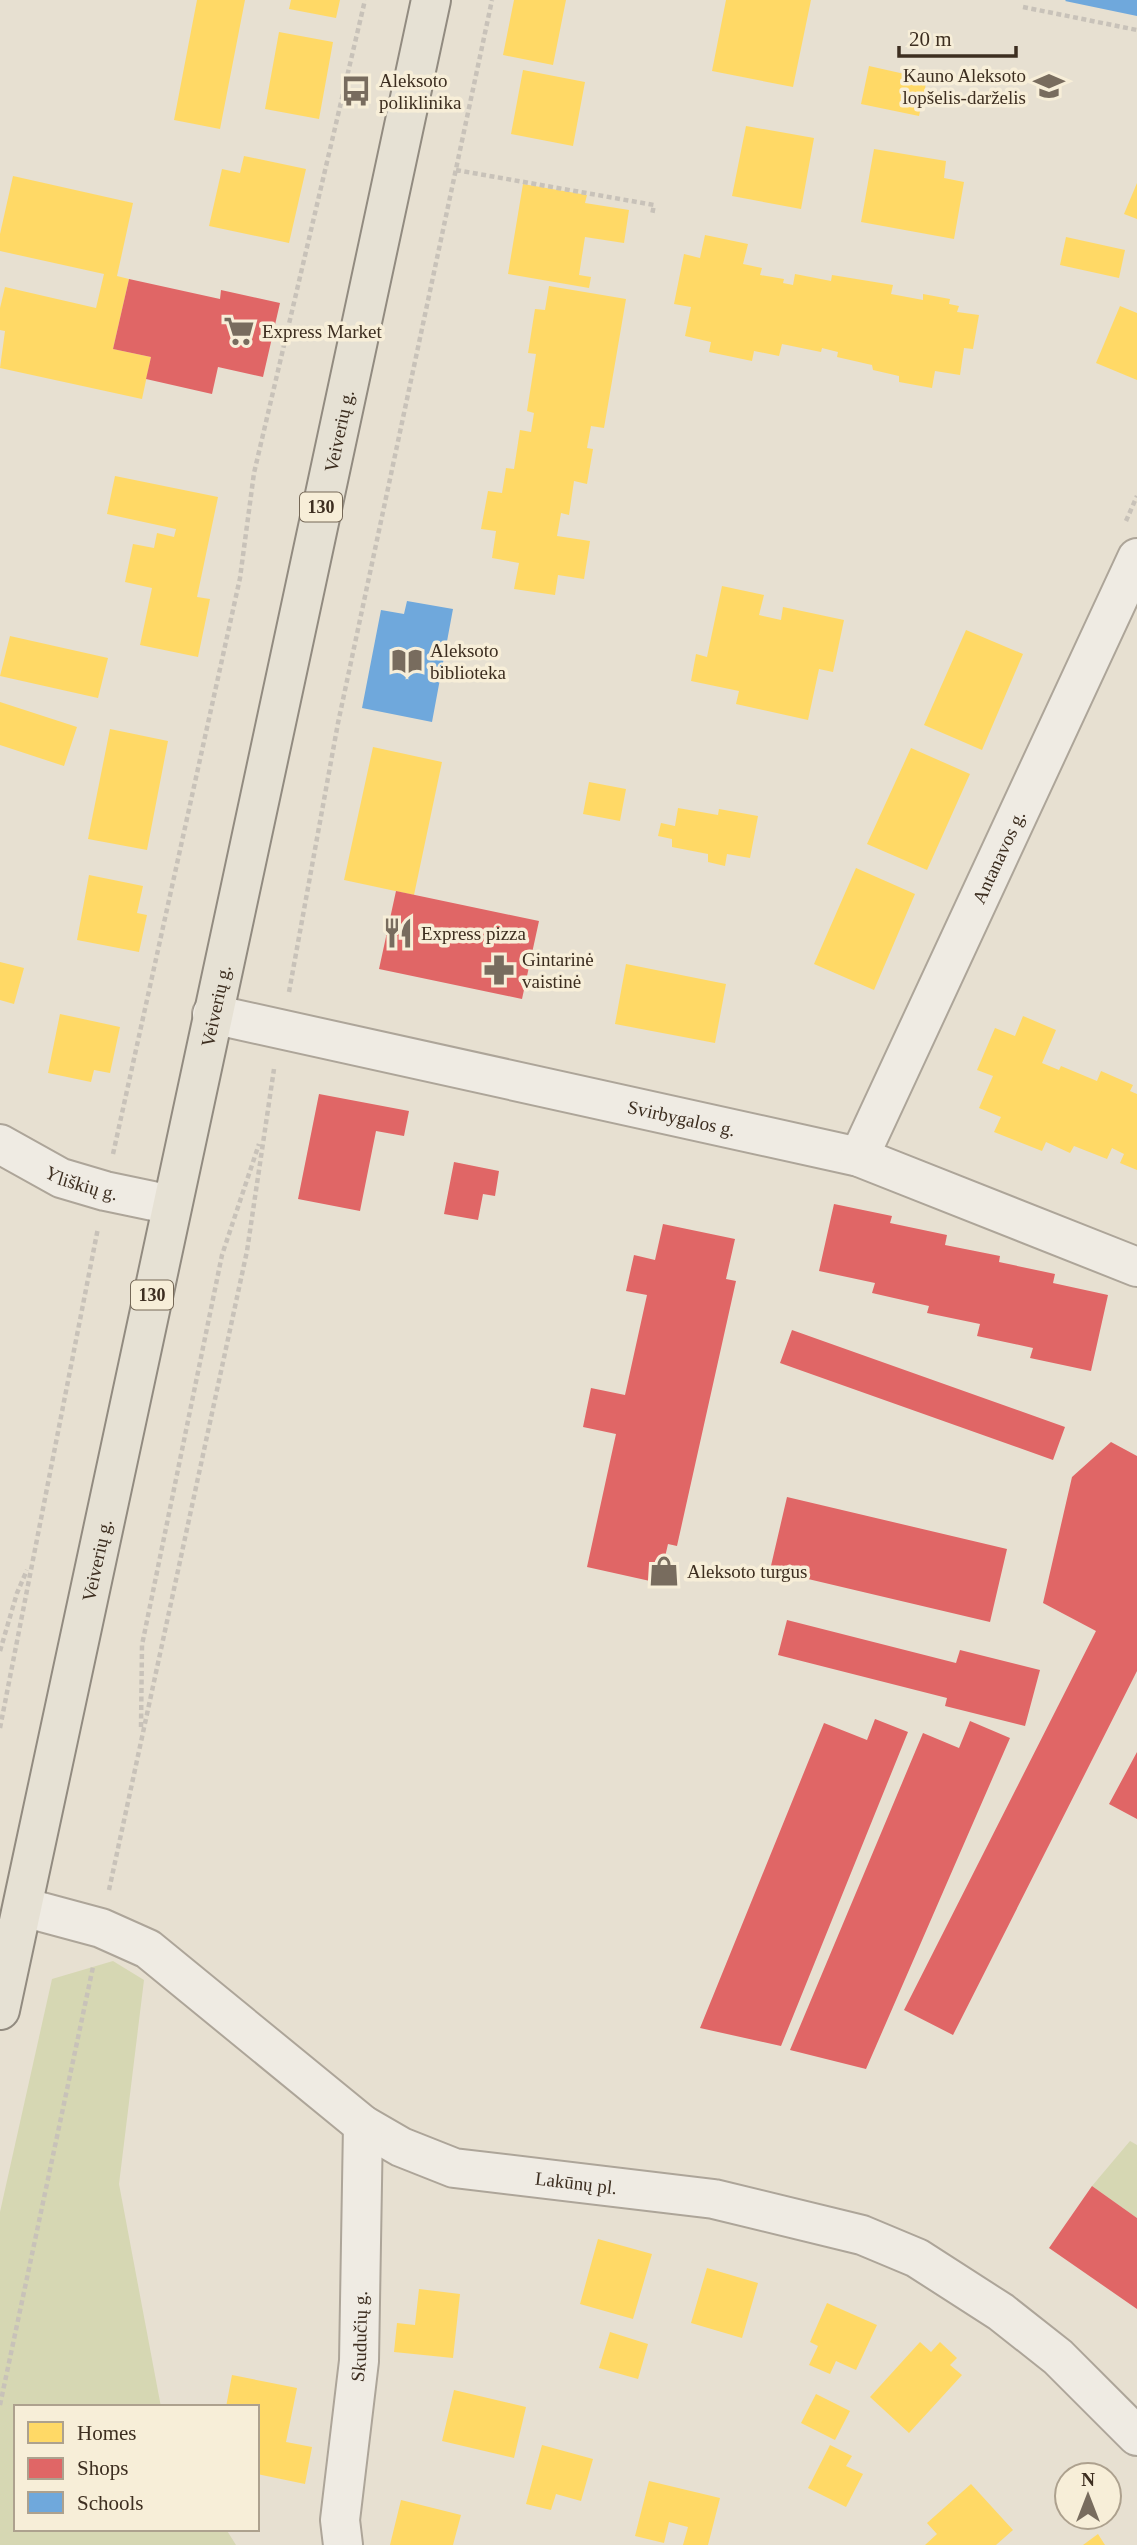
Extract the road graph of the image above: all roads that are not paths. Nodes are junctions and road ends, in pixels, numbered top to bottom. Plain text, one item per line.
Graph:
1 (431, 0) edge
2 (1137, 558) edge
3 (212, 1014) junction
4 (0, 1144) edge
5 (859, 1157) junction
6 (172, 1205) junction
7 (1137, 1268) edge
8 (23, 1907) junction
9 (0, 2010) edge
10 (363, 2125) junction
11 (1137, 2436) edge
12 (343, 2545) edge

1 - 3 main road, Veiverių g. / 130
2 - 5 street, Antanavos g.
3 - 5 street, Svirbygalos g.
3 - 6 main road, Veiverių g. / 130
4 - 6 street, Yliškių g.
5 - 7 street, Svirbygalos g.
6 - 8 main road, Veiverių g. / 130
8 - 9 main road, Veiverių g. / 130
8 - 10 street, Lakūnų pl.
10 - 11 street, Lakūnų pl.
10 - 12 street, Skudučių g.

